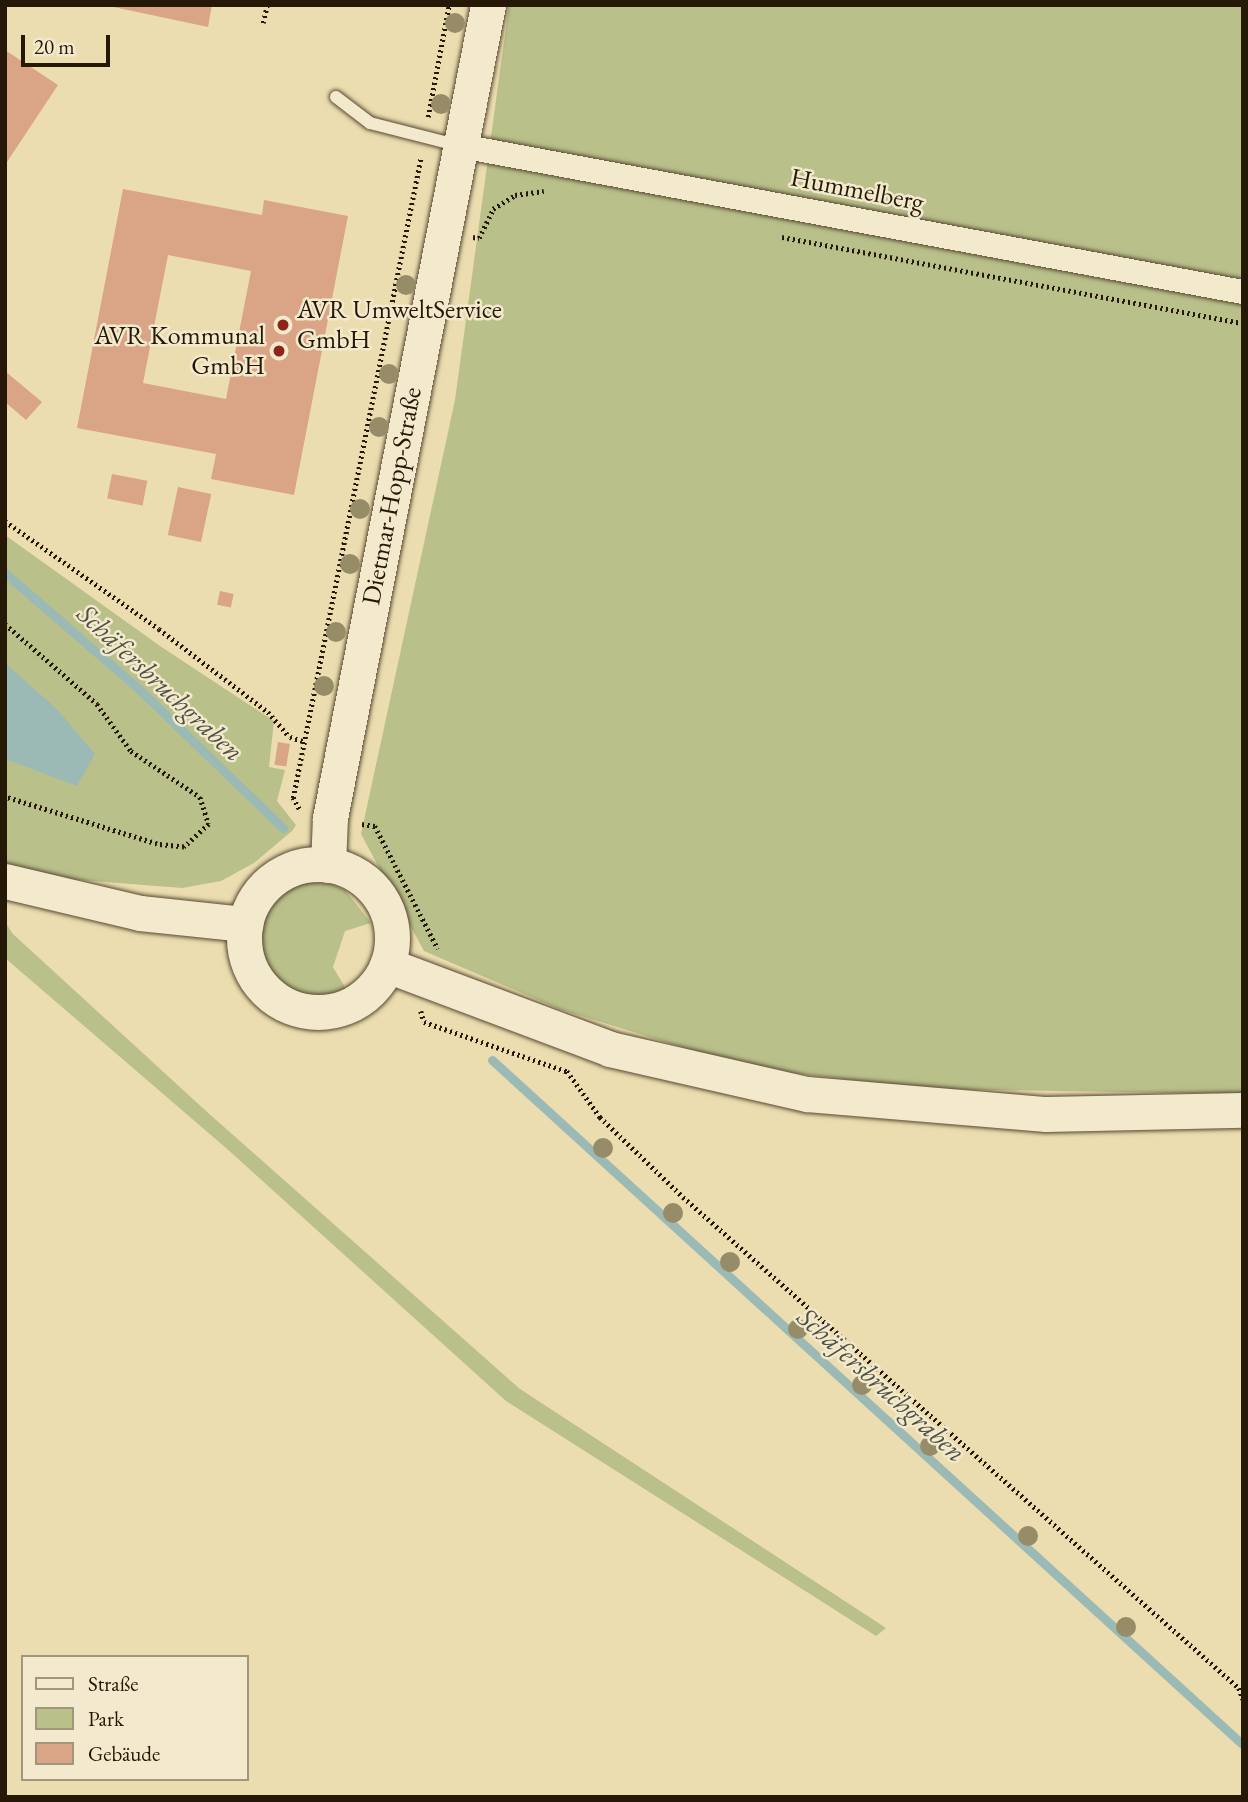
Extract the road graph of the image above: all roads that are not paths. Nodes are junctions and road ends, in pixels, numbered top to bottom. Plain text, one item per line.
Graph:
1 (488, 5) edge
2 (336, 97) dead end
3 (461, 146) junction
4 (1243, 292) edge
5 (328, 864) junction
6 (5, 881) edge
7 (245, 924) junction
8 (387, 965) junction
9 (1243, 1110) edge

1 - 3 main road, Dietmar-Hopp-Straße
2 - 3 lane
3 - 4 street, Hummelberg
3 - 5 main road, Dietmar-Hopp-Straße
5 - 7 main road
5 - 8 main road
6 - 7 main road
7 - 8 main road
8 - 9 main road

